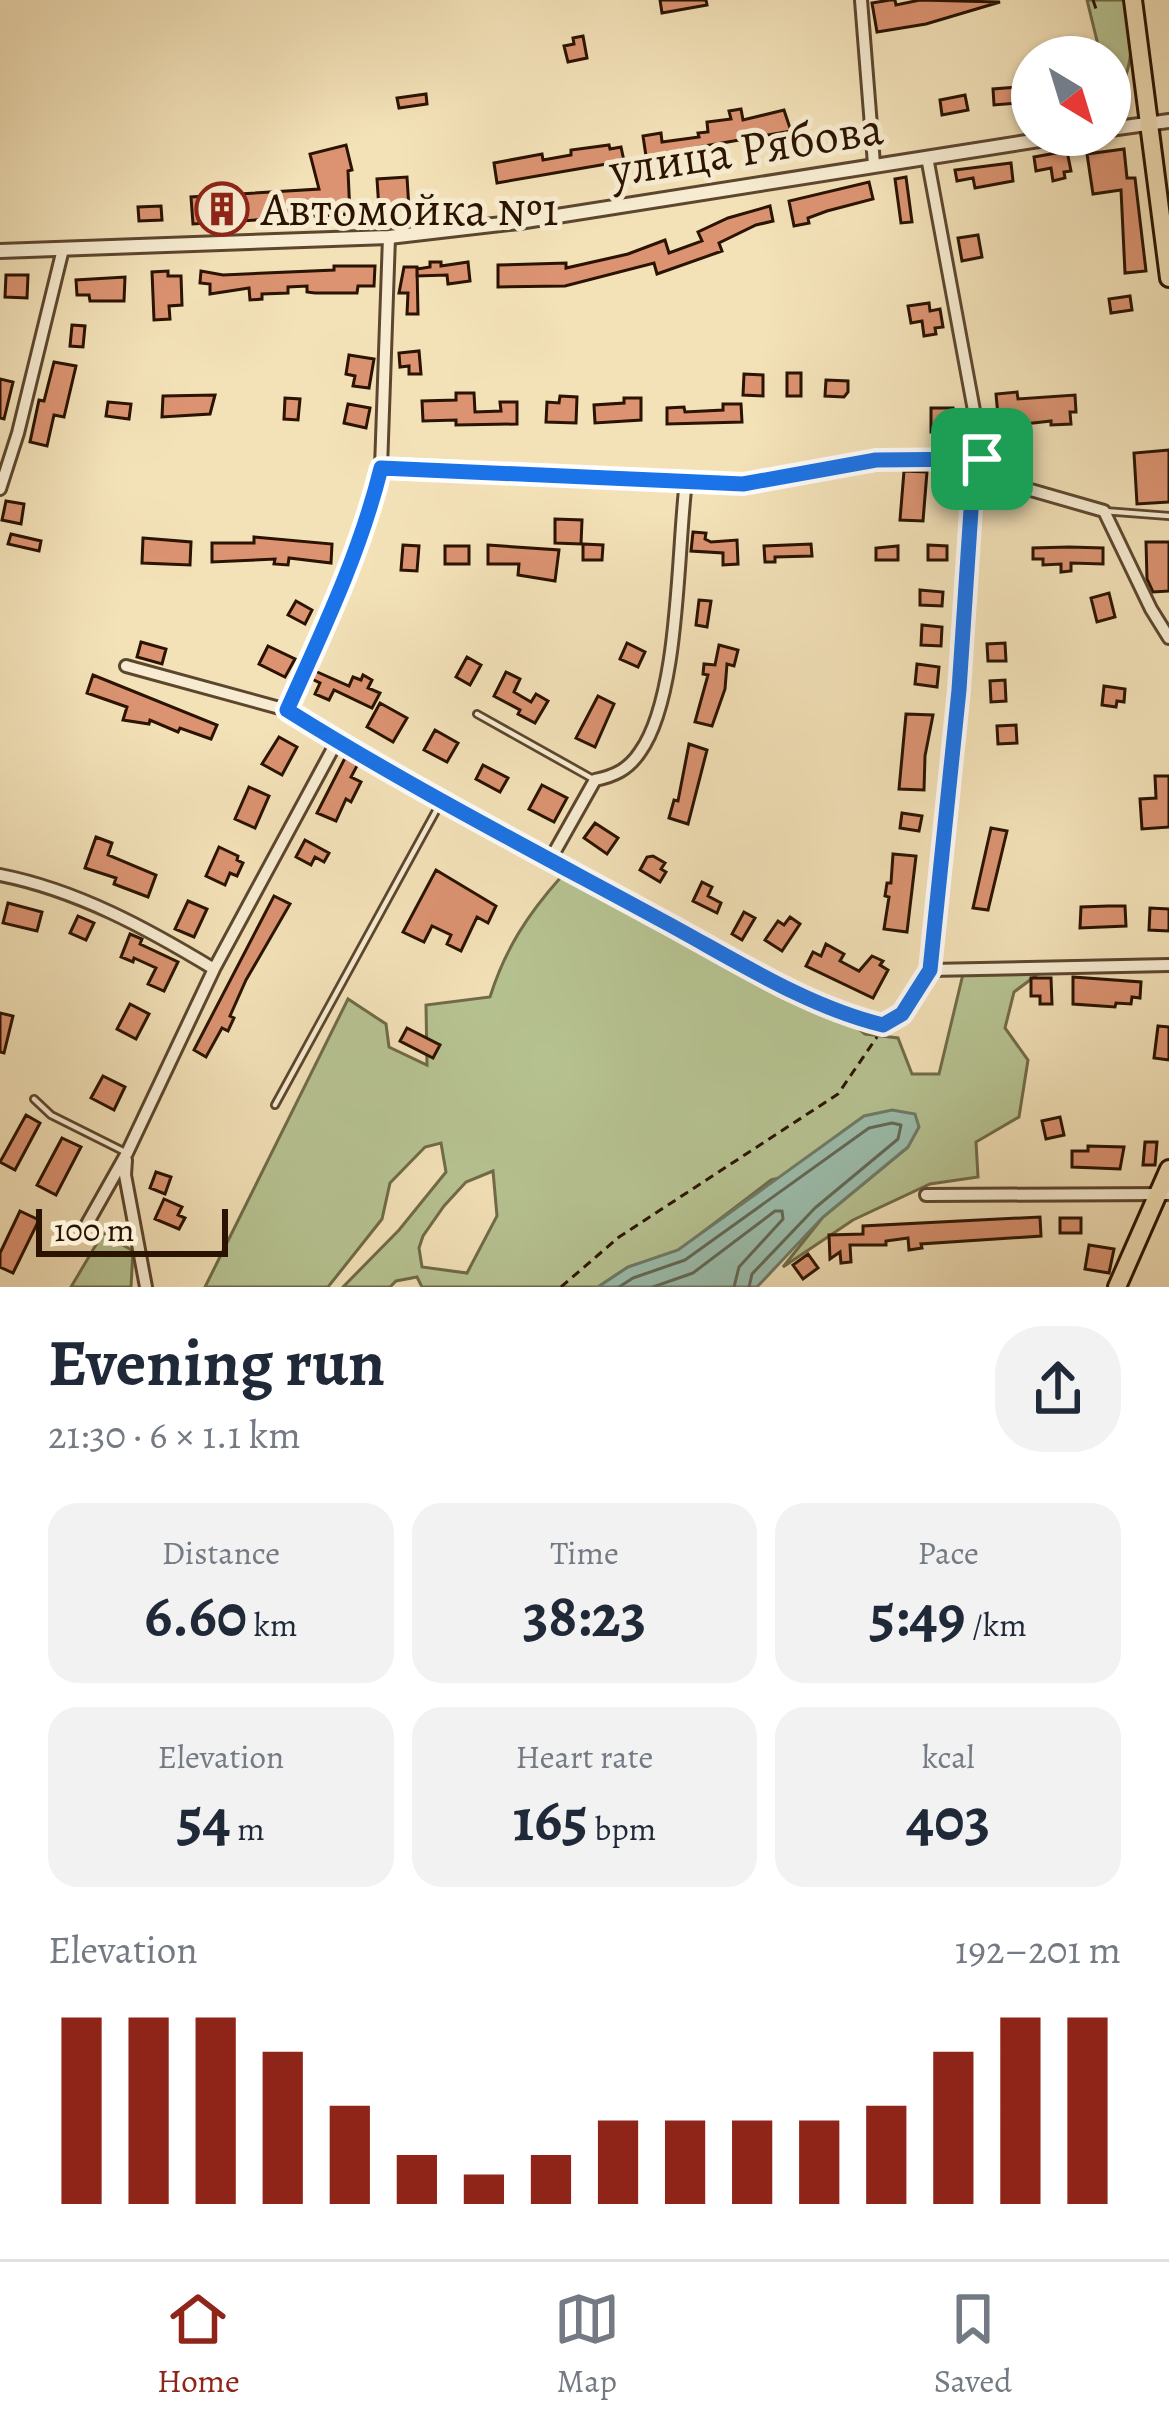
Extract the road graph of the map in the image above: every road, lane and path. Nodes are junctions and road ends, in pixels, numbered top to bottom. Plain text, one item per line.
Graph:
1 (861, 0) edge
2 (1094, 0) edge
3 (1133, 0) edge
4 (1097, 12) dead end
5 (1169, 121) edge
6 (1148, 123) junction
7 (1131, 126) edge
8 (1011, 144) edge
9 (927, 157) junction
10 (874, 164) junction
11 (389, 237) junction
12 (63, 249) junction
13 (0, 251) edge
14 (1169, 278) edge
15 (982, 459) junction
16 (381, 468) junction
17 (686, 481) junction
18 (0, 488) edge
19 (1104, 511) junction
20 (1169, 516) edge
21 (1169, 638) edge
22 (126, 666) dead end
23 (287, 710) junction
24 (478, 714) dead end
25 (337, 741) junction
26 (595, 779) junction
27 (442, 800) junction
28 (550, 860) junction
29 (0, 875) edge
30 (1169, 965) edge
31 (214, 969) junction
32 (930, 970) junction
33 (883, 1025) junction
34 (34, 1100) dead end
35 (275, 1106) dead end
36 (127, 1153) junction
37 (1169, 1168) edge
38 (1164, 1194) edge
39 (926, 1195) dead end
40 (87, 1224) dead end
41 (146, 1287) edge
42 (561, 1287) edge
43 (1117, 1287) edge

1 - 10 street
2 - 4 path
3 - 6 main road
5 - 6 street
6 - 7 street
6 - 14 main road
8 - 9 street, улица Рябова
9 - 10 street, улица Рябова
9 - 15 street
10 - 11 street, улица Рябова
11 - 12 street, улица Рябова
11 - 16 street
12 - 13 street, улица Рябова
12 - 18 street
15 - 17 lane
15 - 19 street
15 - 32 street
16 - 17 lane
16 - 23 street
17 - 26 street
19 - 20 lane
19 - 21 street
22 - 23 street
23 - 25 street
24 - 26 lane
25 - 27 street
25 - 31 street
26 - 28 street
27 - 28 street
27 - 35 lane
28 - 33 street
29 - 31 street
30 - 32 street
31 - 36 street
32 - 33 street
33 - 42 path
34 - 36 lane
36 - 40 street
36 - 41 street
37 - 38 main road
38 - 39 street
38 - 43 main road

